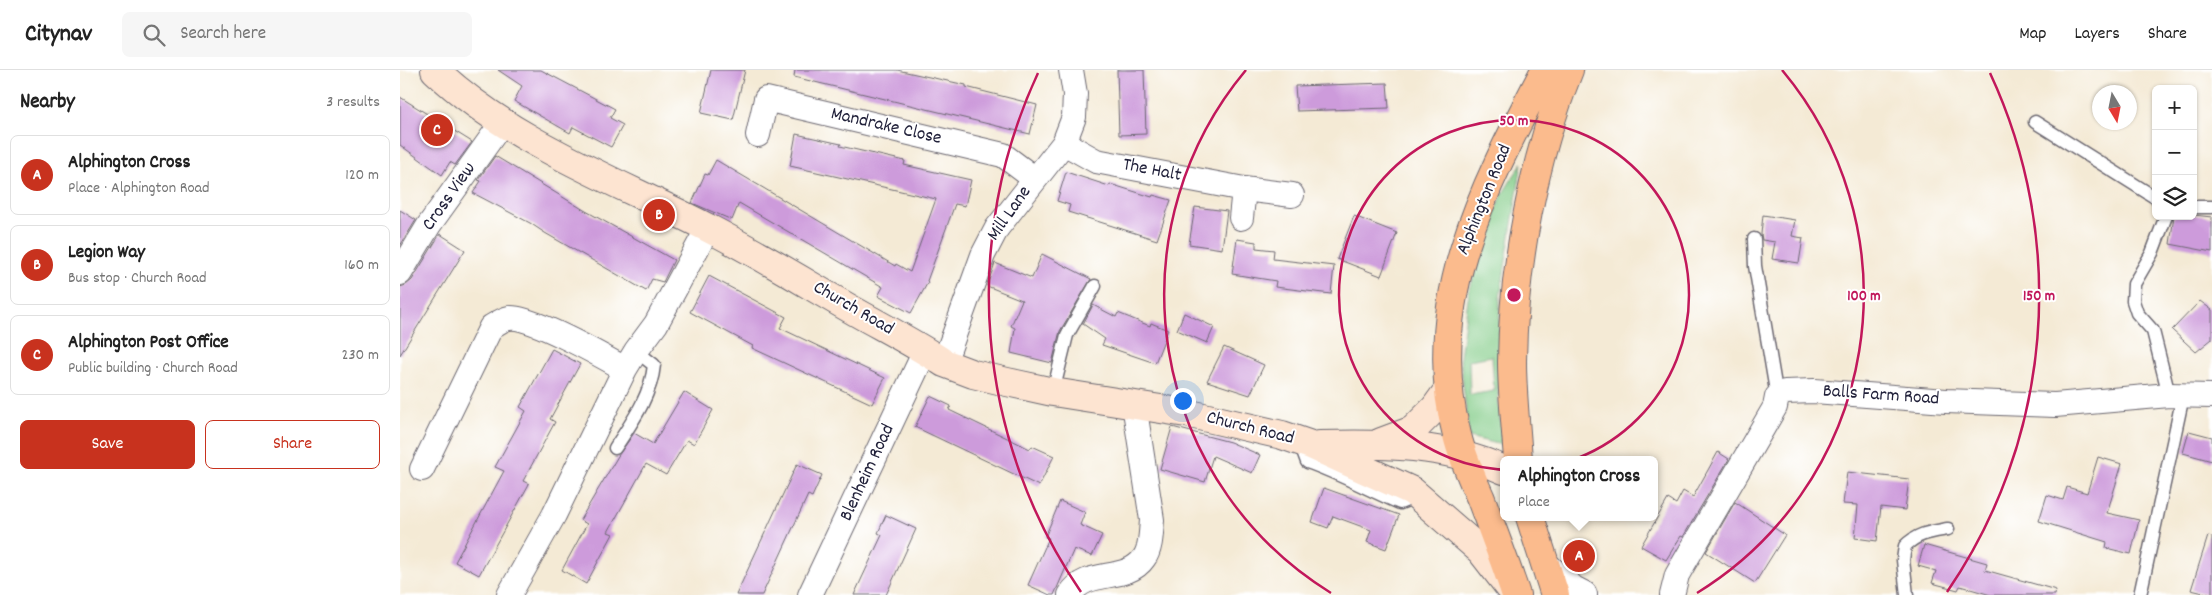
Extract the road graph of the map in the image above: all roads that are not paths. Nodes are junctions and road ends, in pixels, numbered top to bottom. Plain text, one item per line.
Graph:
1 (435, 70) edge
2 (1071, 70) edge
3 (1545, 70) edge
4 (1569, 70) edge
5 (2035, 122) dead end
6 (502, 123) junction
7 (758, 134) dead end
8 (1064, 143) junction
9 (1035, 178) junction
10 (1244, 189) junction
11 (1292, 195) dead end
12 (2152, 195) edge
13 (2197, 207) edge
14 (2212, 207) edge
15 (1241, 218) dead end
16 (2164, 220) edge
17 (708, 228) junction
18 (1754, 239) dead end
19 (400, 273) edge
20 (1095, 286) dead end
21 (935, 357) junction
22 (630, 360) junction
23 (1448, 390) junction
24 (1052, 392) junction
25 (2176, 396) junction
26 (2212, 396) edge
27 (1777, 397) junction
28 (1134, 404) junction
29 (1305, 443) junction
30 (1377, 443) junction
31 (616, 448) dead end
32 (1463, 454) junction
33 (1518, 456) edge
34 (1500, 468) edge
35 (422, 469) dead end
36 (1531, 521) edge
37 (1948, 529) dead end
38 (1547, 567) junction
39 (510, 595) edge
40 (810, 595) edge
41 (1070, 595) edge
42 (1516, 595) edge
43 (1555, 595) edge
44 (1583, 595) edge
45 (1672, 595) edge
46 (1907, 595) edge
47 (2140, 595) edge

1 - 6 main road, Church Road
2 - 8 street, Mill Lane
3 - 23 highway, Alphington Road
4 - 33 highway, Alphington Road
5 - 12 lane
6 - 17 main road, Church Road
6 - 19 street, Cross View
7 - 9 street, Mandrake Close
8 - 9 street, Mill Lane
8 - 10 street, The Halt
9 - 21 street, Mill Lane
10 - 11 street, The Halt
10 - 15 street
13 - 14 lane
16 - 25 lane
17 - 21 main road, Church Road
17 - 22 street
18 - 27 lane
20 - 24 lane
21 - 24 main road, Church Road
21 - 40 street, Blenheim Road
22 - 31 lane
22 - 35 street
22 - 39 street
23 - 30 main road
23 - 32 highway, Alphington Road
24 - 28 main road, Church Road
25 - 26 street, Balls Farm Road
25 - 27 street, Balls Farm Road
25 - 47 lane
27 - 45 street
28 - 29 main road, Church Road
28 - 41 street
29 - 30 main road, Church Road
29 - 42 main road, Church Road
30 - 32 main road, Church Road
32 - 34 main road, Church Road
32 - 42 highway, Alphington Road
36 - 38 highway
37 - 46 lane
38 - 43 highway
38 - 44 street

